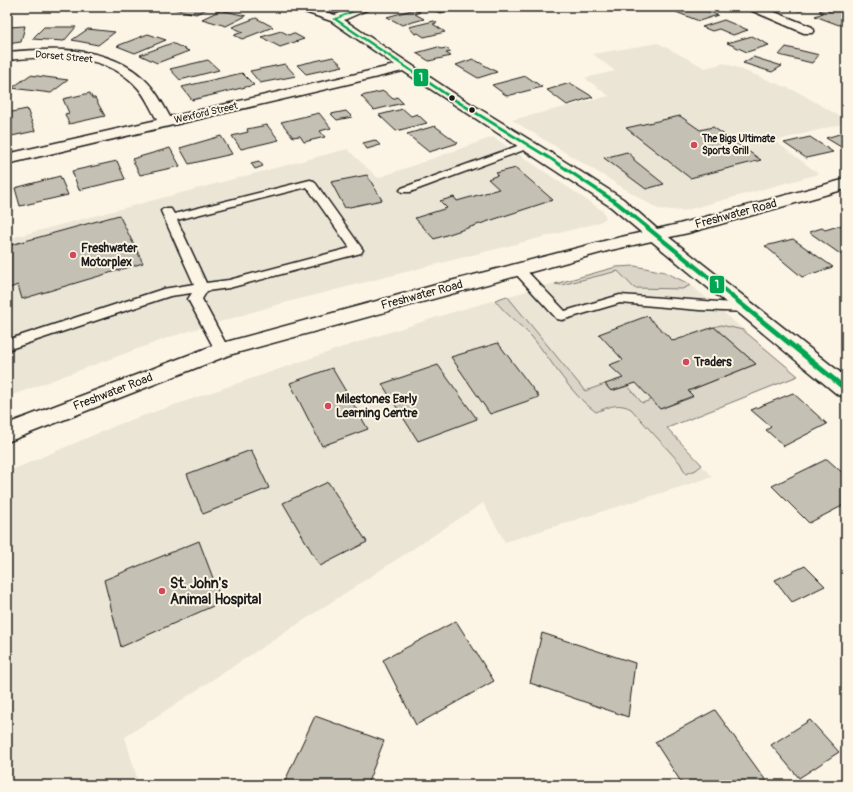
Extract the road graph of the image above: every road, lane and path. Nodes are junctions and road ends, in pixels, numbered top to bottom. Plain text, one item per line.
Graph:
1 (300, 7) edge
2 (365, 7) edge
3 (752, 7) edge
4 (335, 19) junction
5 (808, 30) dead end
6 (7, 56) edge
7 (404, 67) junction
8 (165, 122) junction
9 (528, 145) junction
10 (7, 159) edge
11 (846, 184) edge
12 (406, 190) dead end
13 (655, 235) junction
14 (518, 269) junction
15 (202, 288) junction
16 (747, 308) junction
17 (7, 345) edge
18 (222, 350) junction
19 (846, 389) edge
20 (7, 433) edge

1 - 4 street
2 - 4 street
3 - 5 street
4 - 7 street
6 - 8 street, Dorset Street
7 - 8 street, Wexford Street
7 - 9 street
8 - 10 street, Wexford Street
9 - 12 lane
9 - 13 street
11 - 13 street, Freshwater Road
13 - 14 street, Freshwater Road
13 - 16 street
14 - 16 lane
14 - 18 street, Freshwater Road
15 - 15 lane
15 - 17 lane
15 - 18 lane
16 - 19 street
18 - 20 street, Freshwater Road

